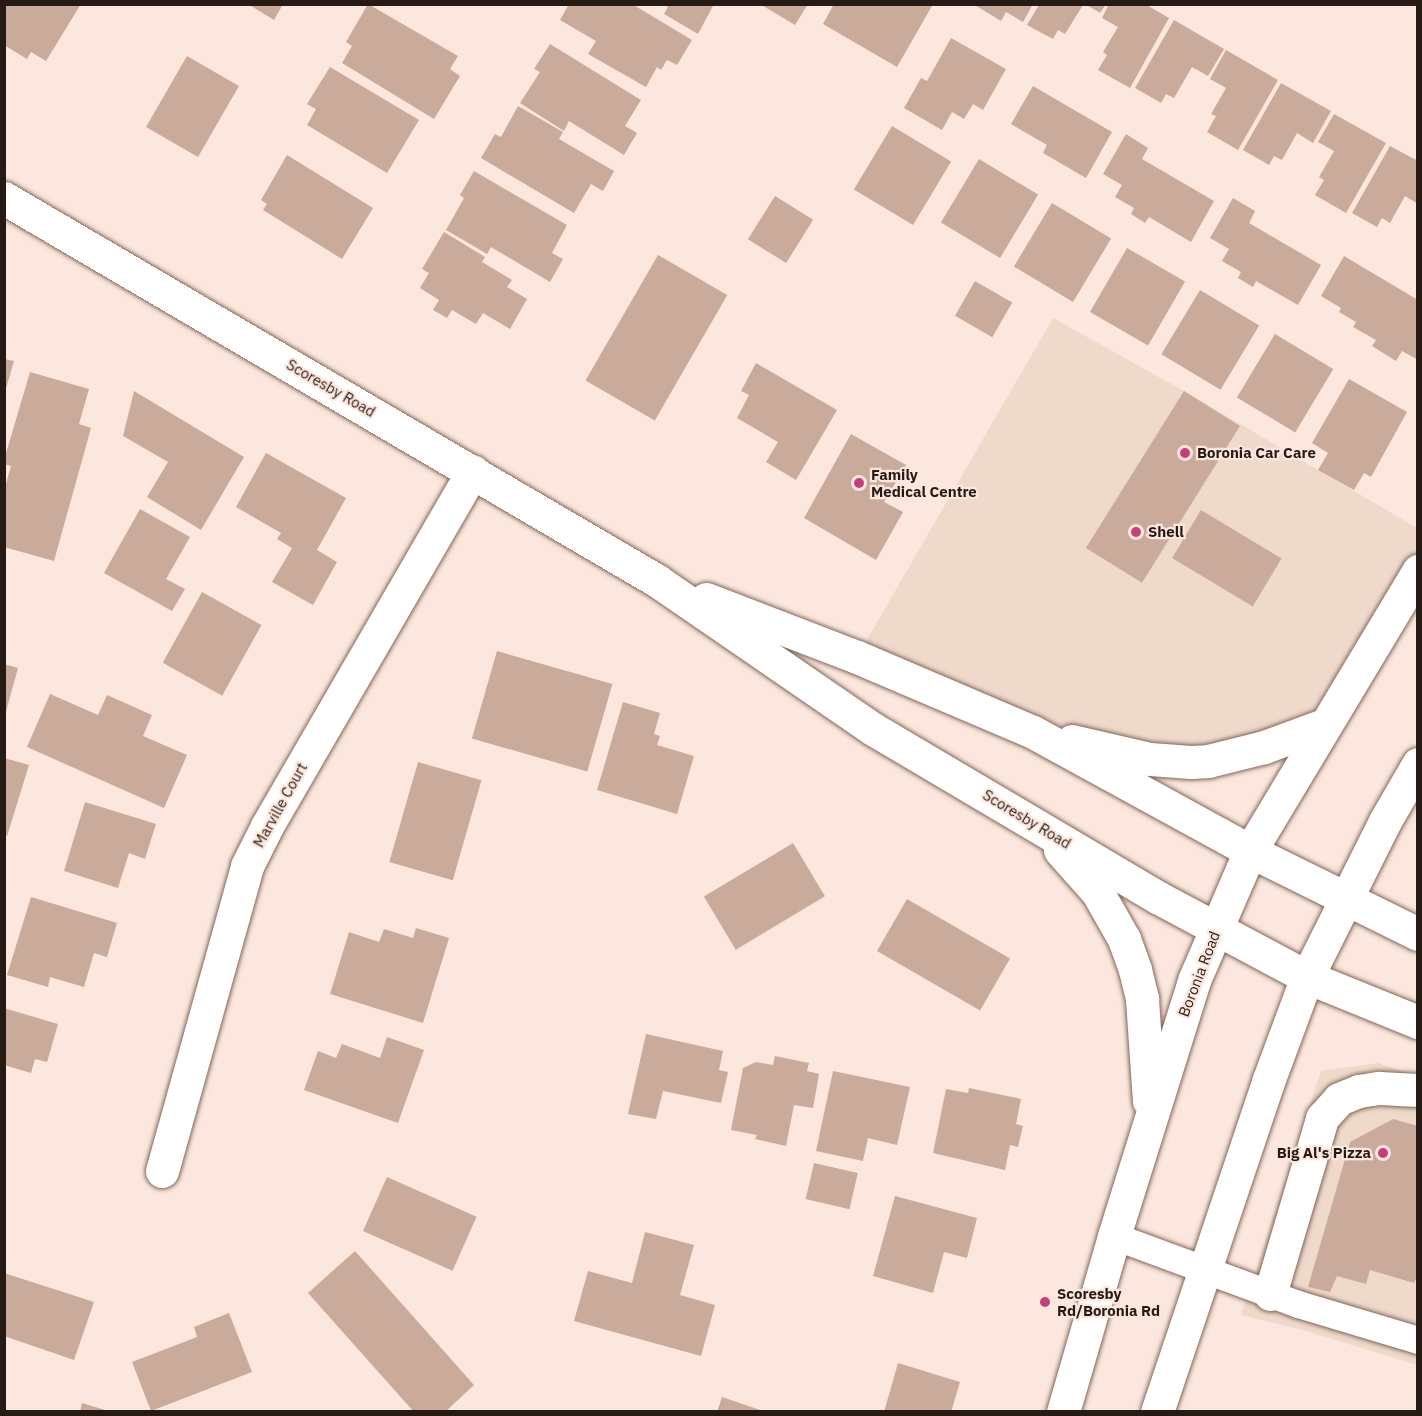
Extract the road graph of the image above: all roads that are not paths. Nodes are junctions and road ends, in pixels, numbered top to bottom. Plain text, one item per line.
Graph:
1 (4, 198) edge
2 (473, 471) junction
3 (1418, 572) edge
4 (656, 580) junction
5 (1324, 725) junction
6 (1033, 732) junction
7 (1418, 764) edge
8 (1043, 829) junction
9 (1250, 851) junction
10 (1346, 899) junction
11 (1216, 929) junction
12 (1418, 934) edge
13 (1307, 977) junction
14 (1418, 1022) edge
15 (1418, 1090) edge
16 (1151, 1118) junction
17 (162, 1171) dead end
18 (1114, 1236) junction
19 (1204, 1269) junction
20 (1270, 1294) junction
21 (1418, 1340) edge
22 (1062, 1412) edge
23 (1157, 1412) edge

1 - 2 main road, Scoresby Road
2 - 4 main road, Scoresby Road
2 - 17 main road, Marville Court
3 - 5 main road, Boronia Road
4 - 6 main road, Scoresby Road
4 - 8 main road, Scoresby Road
5 - 6 main road
5 - 9 main road, Boronia Road
6 - 9 main road, Scoresby Road
7 - 10 main road
8 - 11 main road, Scoresby Road
8 - 16 main road
9 - 10 main road, Scoresby Road
9 - 11 main road, Boronia Road
10 - 12 main road, Scoresby Road
10 - 13 main road
11 - 13 main road, Scoresby Road
11 - 16 main road, Boronia Road
13 - 14 main road, Scoresby Road
13 - 19 main road
15 - 20 main road
16 - 18 main road, Boronia Road
18 - 19 lane
18 - 22 main road, Boronia Road
19 - 20 lane
19 - 23 main road
20 - 21 lane

